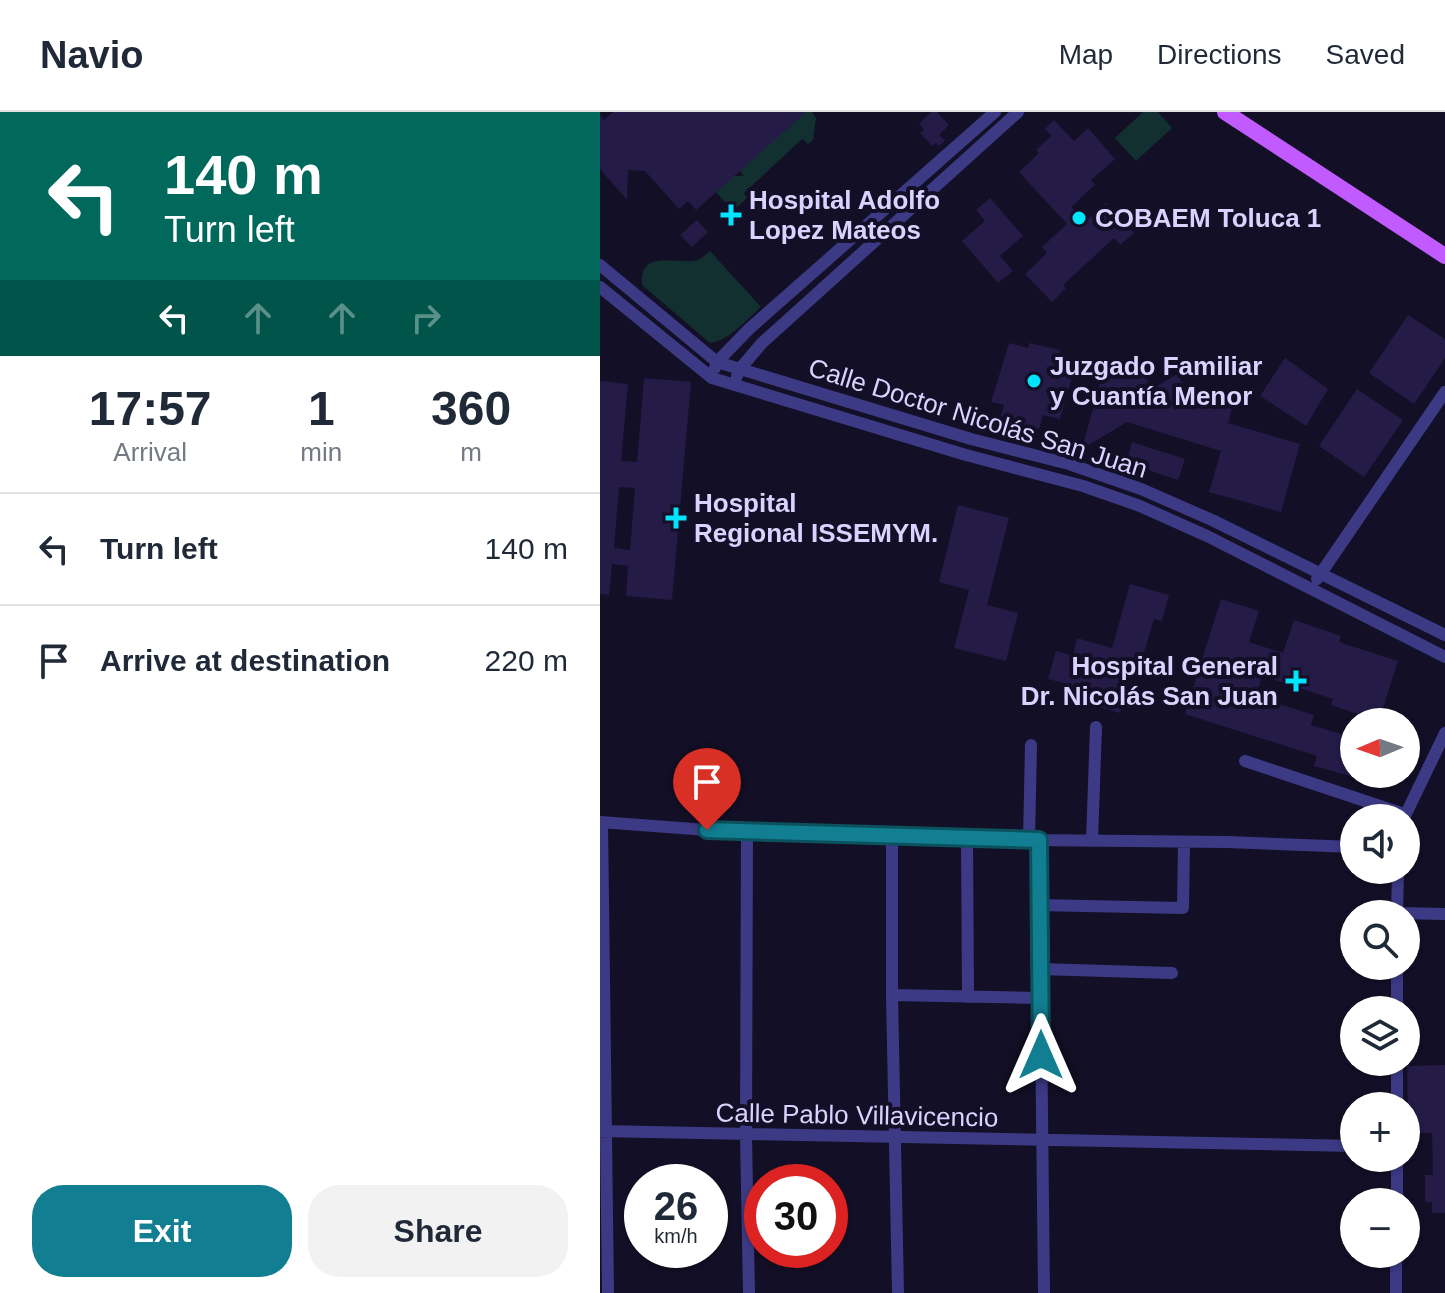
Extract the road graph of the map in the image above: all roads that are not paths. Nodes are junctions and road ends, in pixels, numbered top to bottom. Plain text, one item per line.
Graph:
1 (995, 112) edge
2 (1018, 112) edge
3 (1225, 112) edge
4 (1445, 256) edge
5 (600, 265) edge
6 (600, 287) edge
7 (717, 362) junction
8 (739, 370) junction
9 (712, 378) junction
10 (735, 387) junction
11 (1445, 392) edge
12 (1321, 573) junction
13 (1312, 588) junction
14 (1445, 635) edge
15 (1445, 657) edge
16 (1096, 727) dead end
17 (1445, 733) edge
18 (1031, 745) dead end
19 (1245, 761) dead end
20 (1369, 804) edge
21 (1410, 804) edge
22 (601, 822) edge
23 (747, 831) junction
24 (892, 836) junction
25 (967, 838) junction
26 (1034, 840) junction
27 (1092, 841) junction
28 (1184, 842) junction
29 (1340, 847) edge
30 (1038, 905) junction
31 (1420, 913) edge
32 (1445, 914) edge
33 (1040, 969) junction
34 (1172, 973) dead end
35 (602, 983) edge
36 (892, 995) junction
37 (968, 997) junction
38 (1040, 998) junction
39 (603, 1131) edge
40 (746, 1136) junction
41 (895, 1138) junction
42 (1042, 1140) junction
43 (1340, 1146) edge
44 (1396, 1268) edge
45 (608, 1293) edge
46 (749, 1293) edge
47 (898, 1293) edge
48 (1044, 1293) edge
49 (1396, 1293) edge

1 - 7 street
2 - 8 street
3 - 4 main road
5 - 7 street, Calle Doctor Nicolás San Juan
6 - 9 street, Calle Doctor Nicolás San Juan
7 - 8 street, Calle Doctor Nicolás San Juan
7 - 9 street
8 - 10 street
8 - 12 street, Calle Doctor Nicolás San Juan
9 - 10 street, Calle Doctor Nicolás San Juan
10 - 13 street, Calle Doctor Nicolás San Juan
11 - 12 street
12 - 13 street
12 - 14 street, Calle Doctor Nicolás San Juan
13 - 15 street, Calle Doctor Nicolás San Juan
16 - 27 street
17 - 21 street
18 - 26 street
19 - 20 street
22 - 23 street
22 - 35 street
23 - 24 street
23 - 40 street
24 - 25 street
24 - 36 street
25 - 26 street
25 - 37 street
26 - 27 street
26 - 30 street
27 - 28 street
28 - 29 street
28 - 30 street
30 - 33 street
31 - 32 street
33 - 34 street
33 - 38 street
35 - 39 street
36 - 37 street
36 - 41 street
37 - 38 street
38 - 42 street
39 - 40 street, Calle Pablo Villavicencio
39 - 45 street
40 - 41 street, Calle Pablo Villavicencio
40 - 46 street
41 - 42 street, Calle Pablo Villavicencio
41 - 47 street
42 - 43 street, Calle Pablo Villavicencio
42 - 48 street
44 - 49 street

